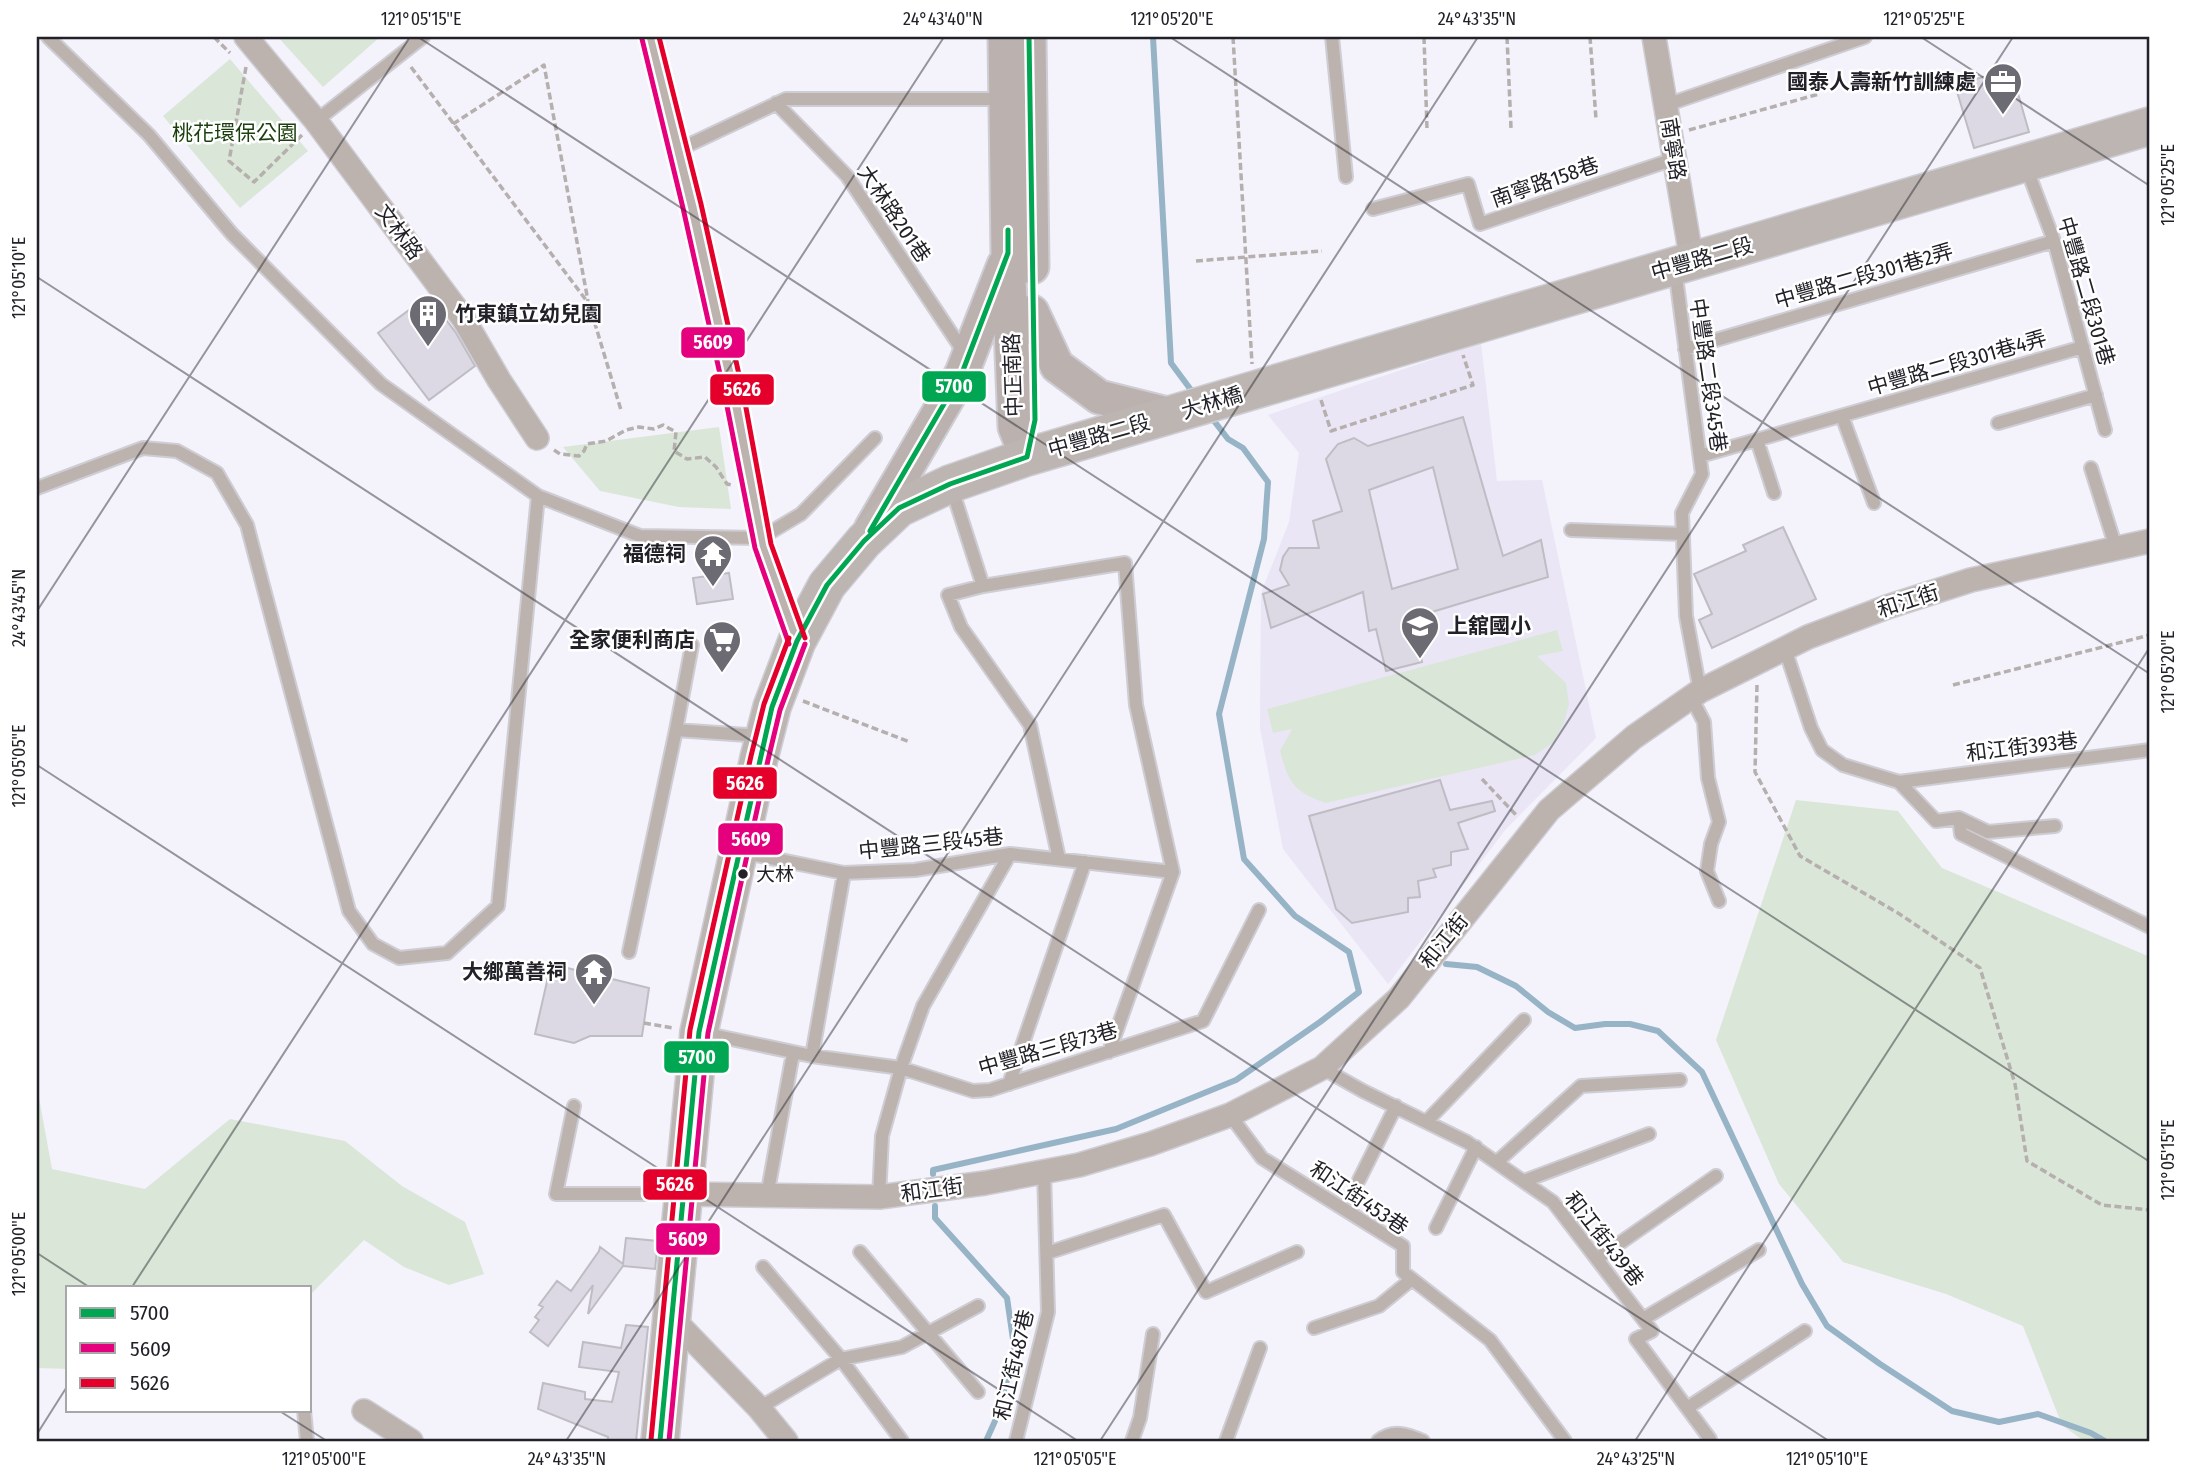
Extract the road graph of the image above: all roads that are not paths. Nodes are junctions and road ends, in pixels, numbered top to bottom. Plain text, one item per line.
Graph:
1 (48, 37) edge
2 (246, 37) edge
3 (423, 37) edge
4 (650, 37) edge
5 (1005, 37) edge
6 (1029, 37) edge
7 (1332, 37) edge
8 (1654, 37) edge
9 (1865, 37) edge
10 (1006, 99) junction
11 (776, 103) junction
12 (1666, 105) junction
13 (316, 121) junction
14 (2150, 126) edge
15 (678, 150) junction
16 (1674, 159) junction
17 (2025, 164) junction
18 (1346, 177) dead end
19 (1373, 209) dead end
20 (2054, 241) junction
21 (1008, 253) junction
22 (1683, 265) junction
23 (1032, 312) junction
24 (2083, 348) junction
25 (1685, 349) junction
26 (967, 358) junction
27 (1253, 390) joint
28 (2096, 395) junction
29 (1171, 415) junction
30 (1842, 416) junction
31 (1998, 423) dead end
32 (2105, 430) dead end
33 (537, 438) road end
34 (875, 438) dead end
35 (1757, 440) junction
36 (1700, 456) junction
37 (1027, 457) junction
38 (2091, 468) dead end
39 (950, 484) junction
40 (37, 488) edge
41 (1774, 493) dead end
42 (538, 496) junction
43 (1874, 503) dead end
44 (1571, 530) dead end
45 (1683, 534) junction
46 (761, 538) junction
47 (864, 541) junction
48 (2150, 541) edge
49 (2116, 548) junction
50 (983, 586) junction
51 (797, 641) junction
52 (692, 645) dead end
53 (1785, 649) junction
54 (1696, 694) junction
55 (677, 730) junction
56 (765, 736) junction
57 (2150, 750) edge
58 (1899, 782) junction
59 (1959, 818) junction
60 (2055, 826) dead end
61 (737, 851) junction
62 (1010, 854) junction
63 (1059, 859) junction
64 (1085, 862) junction
65 (1173, 872) junction
66 (844, 873) junction
67 (1719, 901) dead end
68 (1258, 910) dead end
69 (2150, 927) edge
70 (629, 952) dead end
71 (1524, 1020) dead end
72 (699, 1032) junction
73 (1109, 1052) junction
74 (793, 1053) junction
75 (812, 1056) junction
76 (901, 1068) junction
77 (1322, 1068) junction
78 (1680, 1080) dead end
79 (1009, 1084) junction
80 (1396, 1106) junction
81 (574, 1107) dead end
82 (1230, 1115) junction
83 (1427, 1121) junction
84 (1649, 1134) dead end
85 (1476, 1147) junction
86 (1497, 1162) junction
87 (1044, 1171) junction
88 (1716, 1176) dead end
89 (1359, 1180) dead end
90 (1524, 1181) junction
91 (683, 1194) junction
92 (767, 1196) junction
93 (879, 1197) junction
94 (1436, 1228) dead end
95 (1759, 1250) dead end
96 (860, 1252) dead end
97 (1297, 1252) dead end
98 (1047, 1253) junction
99 (1597, 1259) junction
100 (763, 1267) dead end
101 (1412, 1279) junction
102 (978, 1306) dead end
103 (671, 1317) junction
104 (1643, 1319) junction
105 (1314, 1328) dead end
106 (1805, 1331) dead end
107 (929, 1333) junction
108 (1153, 1334) dead end
109 (1260, 1348) dead end
110 (841, 1359) junction
111 (978, 1392) dead end
112 (1687, 1408) junction
113 (759, 1409) junction
114 (364, 1410) dead end
115 (304, 1412) edge
116 (1710, 1438) dead end
117 (307, 1441) edge
118 (411, 1441) edge
119 (660, 1441) edge
120 (786, 1441) edge
121 (902, 1441) edge
122 (1016, 1441) edge
123 (1132, 1441) edge
124 (1226, 1441) edge
125 (1378, 1441) edge
126 (1423, 1441) edge
127 (1565, 1441) edge

1 - 42 lane
2 - 13 street, 文林路
3 - 13 lane
4 - 15 street
5 - 10 street, 中正南路
6 - 23 street, 中正南路
7 - 18 lane
8 - 12 street, 南寧路
9 - 12 lane
10 - 11 lane
10 - 21 street, 中正南路
11 - 15 lane
11 - 26 lane, 大林路201巷
12 - 16 street, 南寧路
13 - 33 street, 文林路
14 - 17 main road, 中豐路二段
15 - 46 street
16 - 19 lane, 南寧路158巷
16 - 22 street, 南寧路
17 - 20 lane, 中豐路二段301巷
17 - 22 main road, 中豐路二段
20 - 24 lane, 中豐路二段301巷
20 - 25 lane, 中豐路二段301巷2弄
21 - 26 street
21 - 37 street, 中正南路
22 - 25 lane, 中豐路二段345巷
22 - 27 main road, 中豐路二段
23 - 29 street
23 - 37 street, 中正南路
24 - 28 lane, 中豐路二段301巷
24 - 30 lane, 中豐路二段301巷4弄
25 - 36 lane, 中豐路二段345巷
26 - 47 street
27 - 29 main road, 大林橋
28 - 31 lane
28 - 32 lane, 中豐路二段301巷
29 - 37 main road, 中豐路二段
30 - 35 lane, 中豐路二段301巷4弄
30 - 43 lane
34 - 46 lane
35 - 36 lane, 中豐路二段301巷4弄
35 - 41 lane
36 - 45 lane, 中豐路二段345巷
37 - 39 main road, 中豐路二段
38 - 49 lane
39 - 47 main road, 中豐路二段
39 - 50 lane
40 - 42 lane
42 - 46 lane
44 - 45 lane
45 - 54 lane, 中豐路二段345巷
46 - 51 street
47 - 51 main road, 中豐路二段
48 - 49 street, 和江街
49 - 53 street, 和江街
50 - 63 lane
50 - 65 lane
51 - 56 main road, 中豐路二段
52 - 55 lane
53 - 54 street, 和江街
53 - 58 lane, 和江街393巷
54 - 67 lane, 中豐路二段345巷
54 - 77 street, 和江街
55 - 56 lane
55 - 70 lane
56 - 61 main road, 中豐路二段
57 - 58 lane, 和江街393巷
58 - 59 lane, 和江街393巷
59 - 60 lane, 和江街393巷
59 - 69 lane
61 - 66 lane, 中豐路三段45巷
61 - 72 main road, 中豐路二段
62 - 63 lane, 中豐路三段45巷
62 - 66 lane, 中豐路三段45巷
62 - 76 lane
63 - 64 lane, 中豐路三段45巷
64 - 65 lane, 中豐路三段45巷
64 - 79 lane
65 - 73 lane
66 - 75 lane
68 - 73 lane, 中豐路三段73巷
71 - 83 lane
72 - 74 lane, 中豐路三段73巷
72 - 91 main road, 中豐路二段
73 - 79 lane, 中豐路三段73巷
74 - 75 lane, 中豐路三段73巷
74 - 92 lane
75 - 76 lane, 中豐路三段73巷
76 - 79 lane, 中豐路三段73巷
76 - 93 lane
77 - 80 lane, 和江街439巷
77 - 82 street, 和江街
78 - 86 lane
80 - 83 lane, 和江街439巷
80 - 89 lane
81 - 91 lane
82 - 87 street, 和江街
82 - 101 lane, 和江街453巷
83 - 85 lane, 和江街439巷
84 - 90 lane
85 - 86 lane, 和江街439巷
85 - 94 lane
86 - 90 lane, 和江街439巷
87 - 93 street, 和江街
87 - 98 lane, 和江街487巷
88 - 99 lane
90 - 99 lane, 和江街439巷
91 - 92 street, 和江街
91 - 103 main road, 中豐路二段
92 - 93 street, 和江街
95 - 104 lane
96 - 107 lane
97 - 98 lane
98 - 122 lane, 和江街487巷
99 - 104 lane, 和江街439巷
100 - 110 lane
101 - 105 lane
101 - 127 lane
102 - 107 lane
103 - 113 street
103 - 119 main road, 中豐路二段
104 - 112 lane, 和江街439巷
106 - 112 lane
107 - 110 lane
107 - 111 lane
108 - 123 lane
109 - 124 lane
110 - 113 lane
110 - 121 lane
112 - 116 lane, 和江街439巷
113 - 120 street
114 - 118 street
115 - 117 lane
125 - 126 lane

